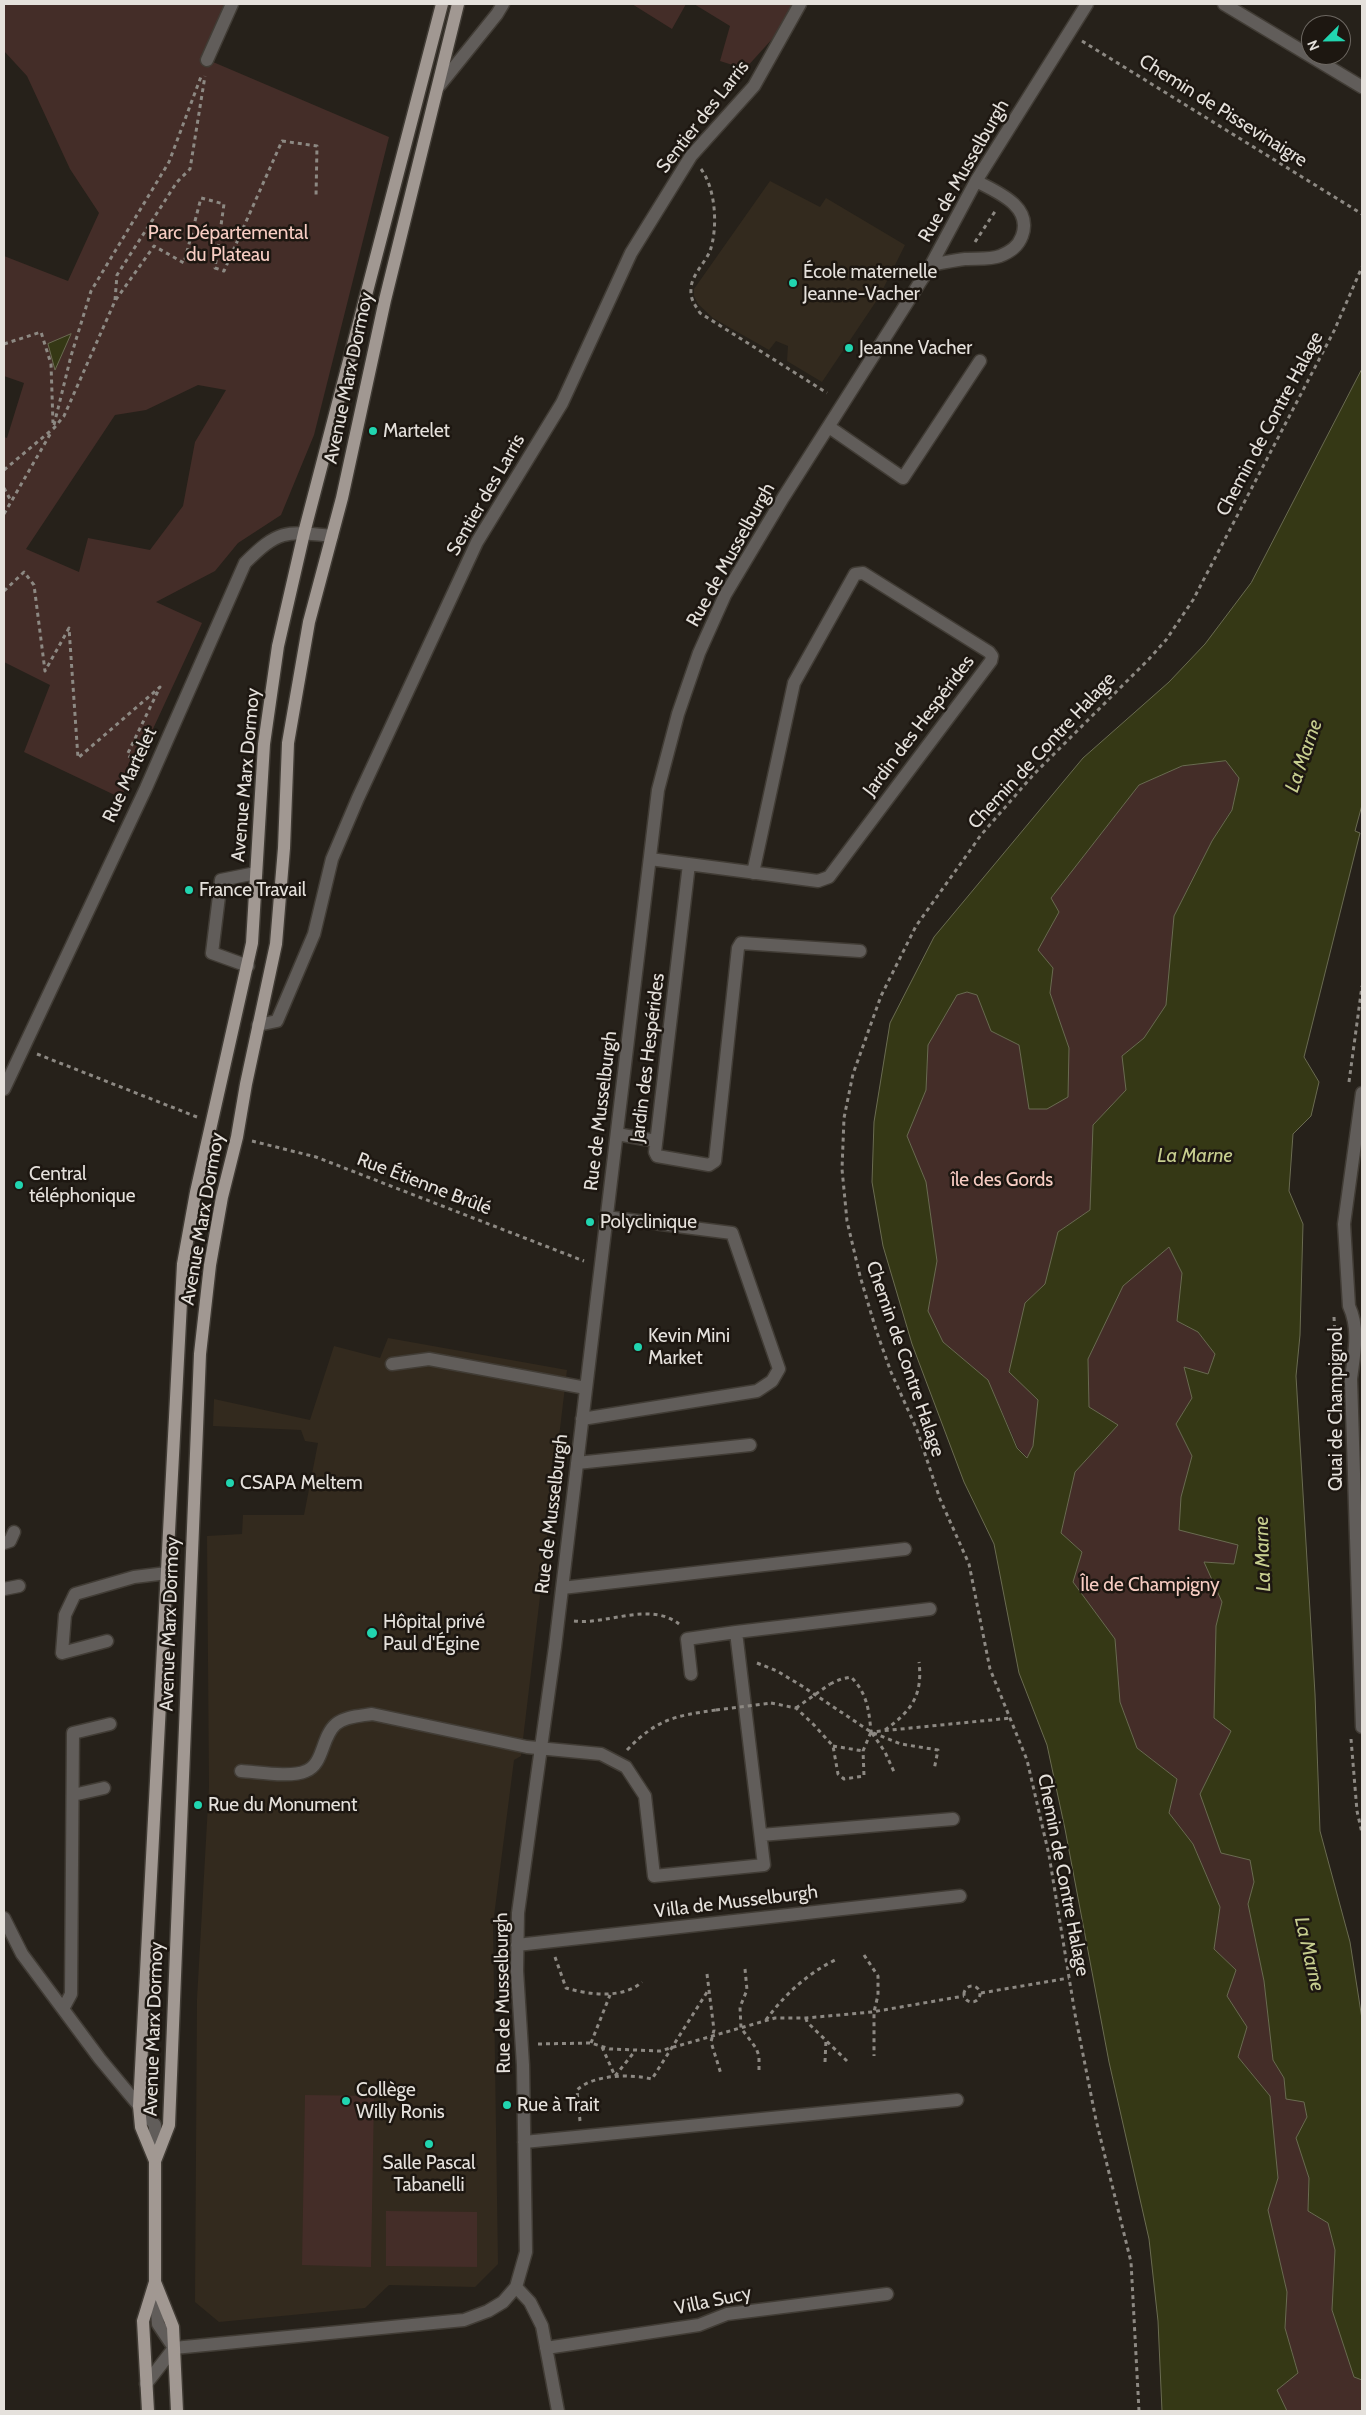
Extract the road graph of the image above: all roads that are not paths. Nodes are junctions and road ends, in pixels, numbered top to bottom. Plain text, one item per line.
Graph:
1 (232, 4) edge
2 (442, 4) edge
3 (458, 4) edge
4 (503, 4) edge
5 (800, 4) edge
6 (1087, 4) edge
7 (1224, 4) edge
8 (208, 60) road end
9 (439, 86) junction
10 (1362, 87) edge
11 (976, 181) junction
12 (931, 265) junction
13 (980, 361) dead end
14 (829, 427) junction
15 (304, 533) junction
16 (332, 536) junction
17 (650, 859) junction
18 (689, 864) junction
19 (256, 873) junction
20 (753, 873) junction
21 (860, 951) dead end
22 (248, 966) junction
23 (258, 1025) junction
24 (4, 1089) edge
25 (1362, 1093) edge
26 (617, 1134) junction
27 (656, 1141) junction
28 (606, 1217) junction
29 (1359, 1341) edge
30 (392, 1364) dead end
31 (586, 1388) junction
32 (582, 1419) junction
33 (750, 1446) dead end
34 (577, 1463) junction
35 (14, 1532) dead end
36 (4, 1543) edge
37 (905, 1549) dead end
38 (167, 1573) junction
39 (19, 1586) dead end
40 (562, 1588) junction
41 (4, 1589) edge
42 (930, 1609) dead end
43 (736, 1632) junction
44 (107, 1641) dead end
45 (691, 1674) dead end
46 (110, 1724) dead end
47 (1362, 1727) edge
48 (542, 1749) junction
49 (241, 1771) dead end
50 (104, 1788) dead end
51 (73, 1795) junction
52 (953, 1819) dead end
53 (761, 1835) junction
54 (960, 1896) dead end
55 (4, 1918) edge
56 (517, 1945) junction
57 (63, 2009) junction
58 (957, 2100) dead end
59 (139, 2106) junction
60 (524, 2142) junction
61 (156, 2161) junction
62 (155, 2282) junction
63 (516, 2287) junction
64 (888, 2294) dead end
65 (174, 2348) junction
66 (546, 2348) junction
67 (146, 2384) junction
68 (148, 2411) edge
69 (177, 2411) edge
70 (558, 2411) edge

1 - 8 street
2 - 15 main road, Avenue Marx Dormoy
3 - 9 main road, Avenue Marx Dormoy
4 - 9 street
5 - 23 street, Sentier des Larris
6 - 11 street, Rue de Musselburgh
7 - 10 street
9 - 16 main road, Avenue Marx Dormoy
11 - 12 street, Rue de Musselburgh
11 - 12 street
12 - 14 street, Rue de Musselburgh
13 - 14 street
14 - 17 street, Rue de Musselburgh
15 - 16 street, Rue Martelet
15 - 19 main road, Avenue Marx Dormoy
15 - 24 street, Rue Martelet
16 - 23 main road, Avenue Marx Dormoy
17 - 18 street, Jardin des Hespérides
17 - 26 street, Rue de Musselburgh
18 - 20 street, Jardin des Hespérides
18 - 27 street, Jardin des Hespérides
19 - 22 main road, Avenue Marx Dormoy
19 - 22 street
20 - 20 street, Jardin des Hespérides
21 - 27 street, Jardin des Hespérides
22 - 38 main road, Avenue Marx Dormoy
23 - 61 main road, Avenue Marx Dormoy
25 - 29 street, Quai de Champignol
26 - 27 street
26 - 28 street, Rue de Musselburgh
28 - 31 street, Rue de Musselburgh
28 - 32 street
29 - 47 street, Quai de Champignol
30 - 31 street
31 - 32 street, Rue de Musselburgh
32 - 34 street, Rue de Musselburgh
33 - 34 street
34 - 40 street, Rue de Musselburgh
35 - 36 street
37 - 40 street
38 - 44 street
38 - 59 main road, Avenue Marx Dormoy
39 - 41 street
40 - 48 street, Rue de Musselburgh
42 - 43 street
43 - 45 street
43 - 53 street
46 - 51 street
48 - 49 street
48 - 53 street
48 - 56 street, Rue de Musselburgh
50 - 51 street
51 - 57 street
52 - 53 street
54 - 56 street, Villa de Musselburgh
55 - 57 street
56 - 60 street, Rue de Musselburgh
57 - 59 street
58 - 60 street
59 - 61 main road, Avenue Marx Dormoy
60 - 63 street, Rue de Musselburgh
61 - 62 main road
62 - 65 main road
62 - 67 main road
63 - 65 street
63 - 66 street
64 - 66 street, Villa Sucy
65 - 67 street
65 - 69 main road
66 - 70 street
67 - 68 main road

